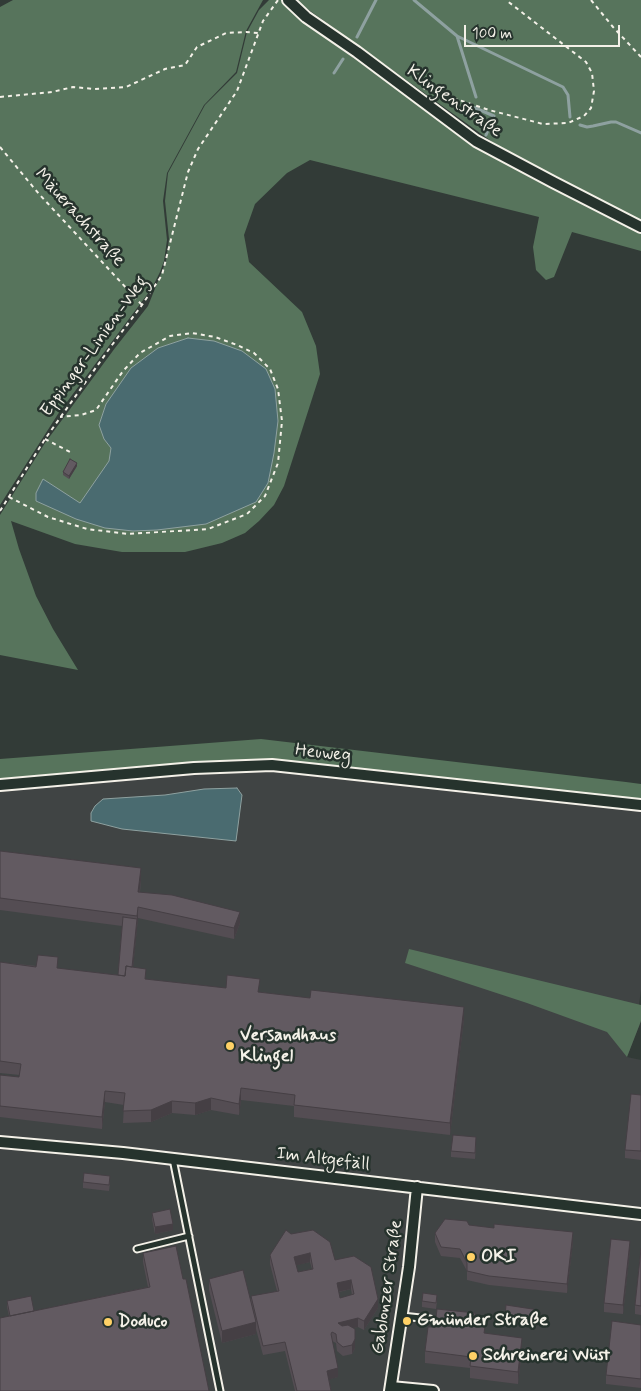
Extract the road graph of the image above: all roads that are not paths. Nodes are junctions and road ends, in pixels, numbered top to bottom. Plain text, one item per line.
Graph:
1 (288, 0) edge
2 (641, 227) edge
3 (0, 785) edge
4 (641, 805) edge
5 (0, 1142) edge
6 (173, 1159) junction
7 (417, 1188) junction
8 (641, 1214) edge
9 (189, 1236) junction
10 (137, 1249) dead end
11 (402, 1316) junction
12 (430, 1319) dead end
13 (390, 1389) edge
14 (220, 1391) edge
15 (433, 1391) edge

1 - 2 street, Klingenstraße
3 - 4 street, Heuweg
5 - 6 street, Im Altgefäll
6 - 7 street, Im Altgefäll
6 - 9 lane
7 - 8 street, Im Altgefäll
7 - 11 street, Gablonzer Straße
9 - 10 lane
9 - 14 lane
11 - 12 lane
11 - 13 street, Gablonzer Straße
13 - 15 street

